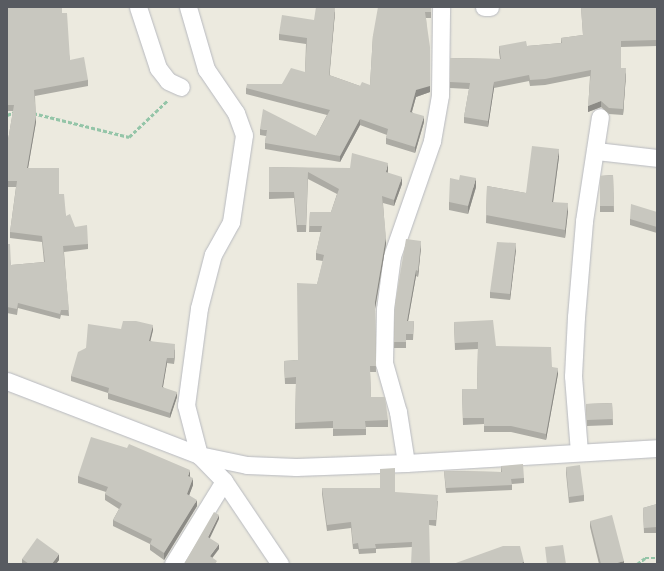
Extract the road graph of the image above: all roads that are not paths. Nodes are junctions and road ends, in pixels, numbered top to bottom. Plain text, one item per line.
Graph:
1 (138, 7) edge
2 (188, 7) edge
3 (441, 7) edge
4 (484, 7) edge
5 (490, 7) edge
6 (181, 87) road end
7 (600, 117) dead end
8 (596, 151) junction
9 (657, 158) edge
10 (7, 381) edge
11 (657, 448) edge
12 (579, 452) junction
13 (199, 455) junction
14 (406, 463) junction
15 (224, 480) junction
16 (173, 564) edge
17 (280, 564) edge

1 - 6 street
2 - 13 street
3 - 14 street
4 - 5 street
7 - 8 street
8 - 9 street
8 - 12 street
10 - 13 street
11 - 12 street
12 - 14 street
13 - 14 street
13 - 15 street
15 - 16 street
15 - 17 street

